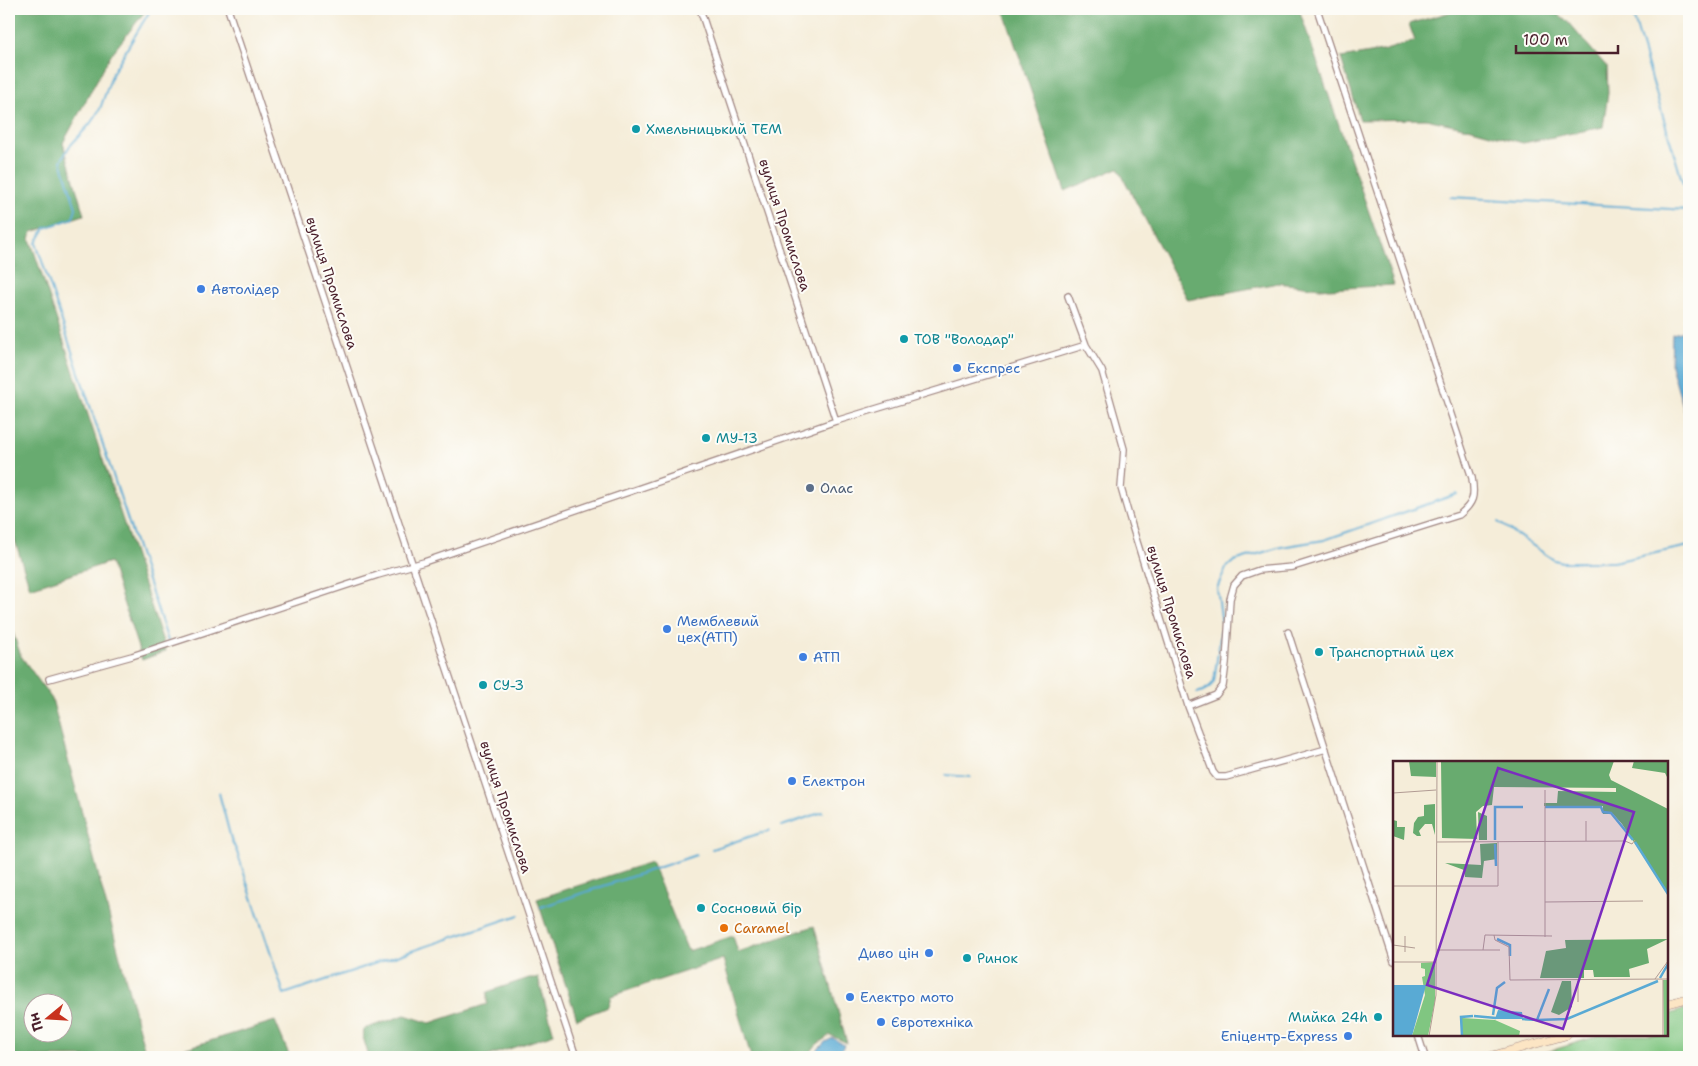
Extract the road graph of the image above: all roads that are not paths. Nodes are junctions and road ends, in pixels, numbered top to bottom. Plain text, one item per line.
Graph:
1 (228, 9) edge
2 (700, 9) edge
3 (1319, 9) edge
4 (1068, 296) dead end
5 (1086, 346) junction
6 (836, 421) junction
7 (412, 564) junction
8 (1288, 632) dead end
9 (49, 680) dead end
10 (1188, 706) junction
11 (1326, 749) junction
12 (1393, 958) edge
13 (1689, 998) edge
14 (1668, 1004) edge
15 (1418, 1036) edge
16 (1564, 1036) edge
17 (1512, 1054) edge
18 (576, 1057) edge
19 (1425, 1057) edge
20 (1488, 1057) edge

1 - 7 street, вулиця Промислова
2 - 6 street, вулиця Промислова
3 - 10 street
4 - 5 street, вулиця Промислова
5 - 6 street
5 - 10 street, вулиця Промислова
6 - 7 street
7 - 9 street
7 - 18 street, вулиця Промислова
8 - 11 street
10 - 11 street, вулиця Промислова
11 - 12 street
13 - 14 main road
15 - 19 street
16 - 17 main road
17 - 20 main road

